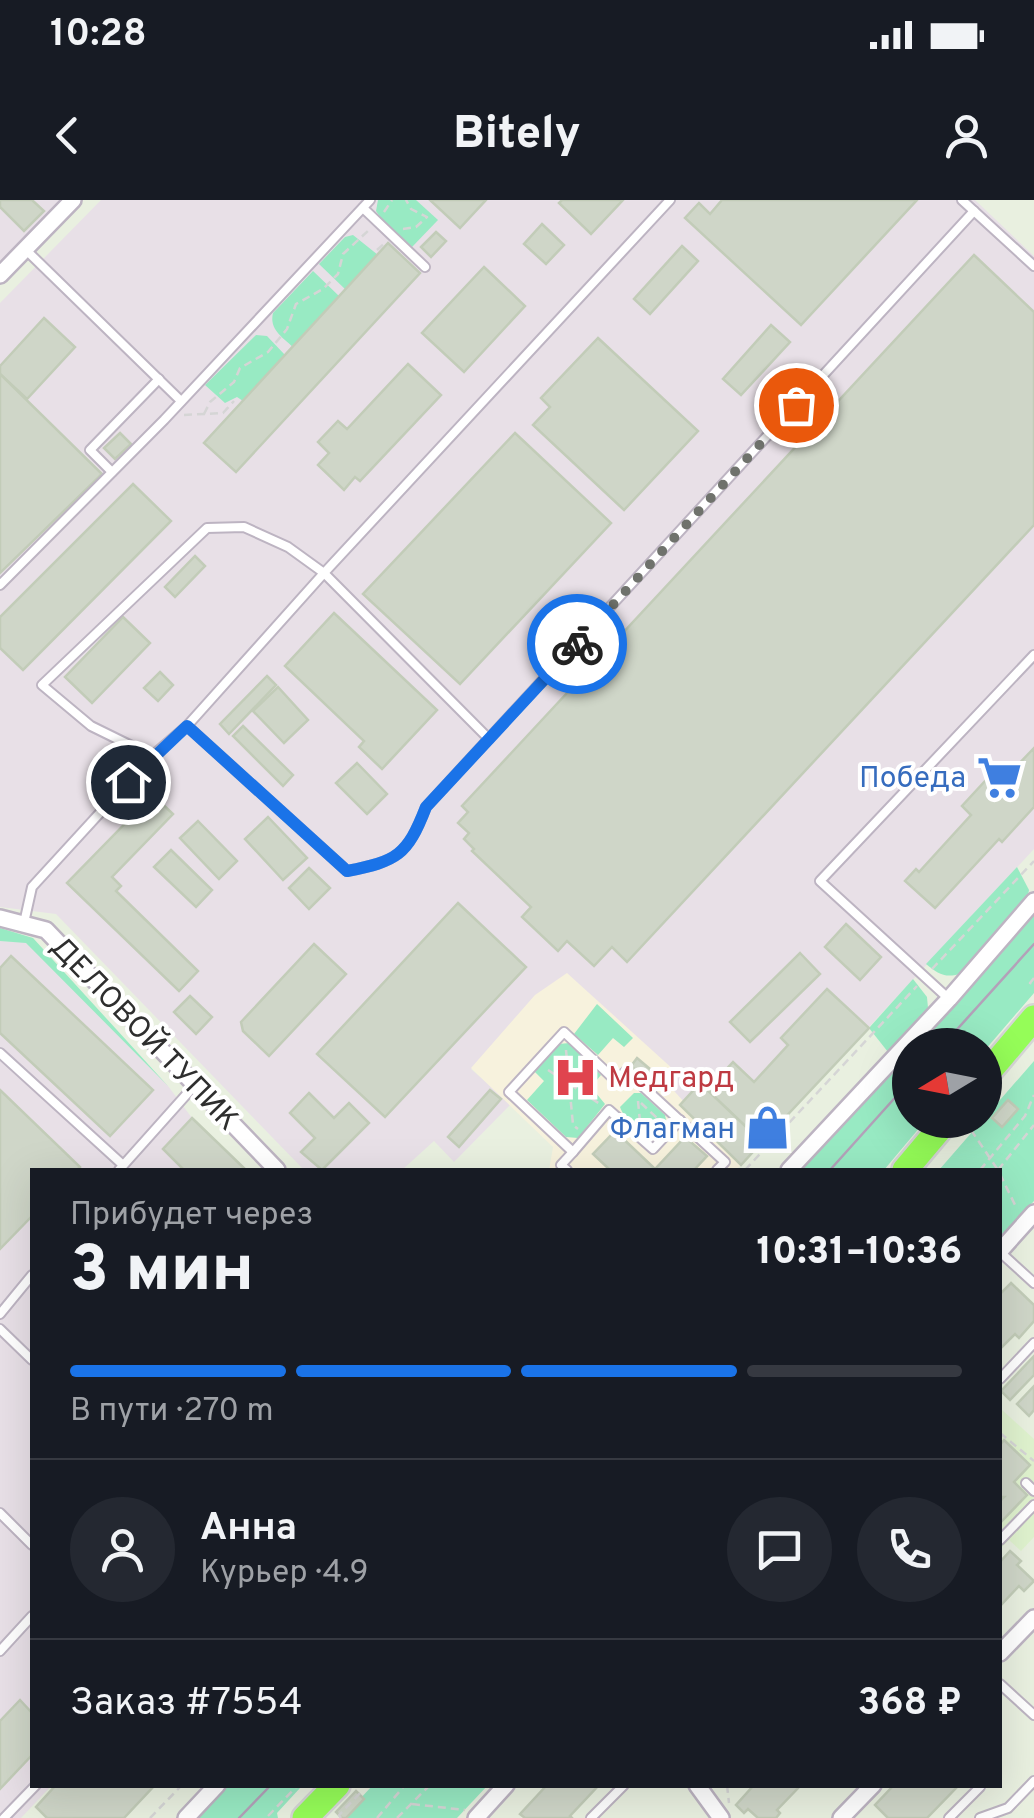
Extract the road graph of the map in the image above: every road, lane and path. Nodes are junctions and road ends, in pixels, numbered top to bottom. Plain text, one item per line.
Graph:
1 (73, 200) edge
2 (370, 200) edge
3 (392, 200) edge
4 (406, 200) edge
5 (670, 200) edge
6 (962, 200) edge
7 (362, 208) junction
8 (974, 211) junction
9 (377, 221) junction
10 (392, 235) junction
11 (25, 250) junction
12 (378, 250) dead end
13 (426, 266) dead end
14 (1034, 266) edge
15 (0, 275) edge
16 (158, 379) junction
17 (234, 401) dead end
18 (178, 405) junction
19 (204, 414) junction
20 (112, 472) junction
21 (324, 573) junction
22 (0, 584) edge
23 (1034, 654) edge
24 (187, 726) junction
25 (489, 740) junction
26 (152, 756) junction
27 (1034, 861) edge
28 (1034, 901) edge
29 (0, 918) edge
30 (24, 923) junction
31 (924, 978) junction
32 (1034, 978) edge
33 (1034, 984) edge
34 (949, 998) junction
35 (1034, 1018) edge
36 (564, 1032) junction
37 (0, 1054) edge
38 (1002, 1056) edge
39 (536, 1062) junction
40 (569, 1084) junction
41 (194, 1086) junction
42 (642, 1086) junction
43 (1034, 1095) edge
44 (638, 1101) junction
45 (609, 1110) junction
46 (671, 1112) junction
47 (658, 1119) junction
48 (680, 1120) junction
49 (642, 1121) junction
50 (1034, 1126) edge
51 (633, 1131) junction
52 (588, 1135) junction
53 (943, 1138) edge
54 (972, 1138) edge
55 (573, 1152) junction
56 (992, 1157) junction
57 (121, 1168) edge
58 (275, 1168) edge
59 (565, 1168) edge
60 (719, 1168) edge
61 (747, 1168) edge
62 (791, 1168) edge
63 (907, 1168) edge
64 (982, 1168) edge
65 (997, 1168) edge
66 (1000, 1168) edge
67 (1002, 1177) edge
68 (1029, 1218) edge
69 (1002, 1250) edge
70 (1002, 1254) edge
71 (30, 1276) edge
72 (1034, 1283) edge
73 (0, 1314) edge
74 (0, 1329) edge
75 (1034, 1343) edge
76 (30, 1358) edge
77 (1002, 1377) edge
78 (1002, 1436) edge
79 (1034, 1461) edge
80 (1026, 1483) dead end
81 (1034, 1491) edge
82 (1034, 1504) edge
83 (0, 1514) edge
84 (1002, 1538) edge
85 (30, 1543) edge
86 (30, 1618) edge
87 (1034, 1618) edge
88 (0, 1651) edge
89 (1002, 1651) edge
90 (1002, 1686) edge
91 (1034, 1715) edge
92 (1034, 1781) edge
93 (33, 1788) edge
94 (179, 1788) edge
95 (214, 1788) edge
96 (295, 1788) edge
97 (333, 1788) edge
98 (402, 1788) edge
99 (427, 1788) edge
100 (504, 1788) edge
101 (621, 1788) edge
102 (699, 1788) edge
103 (870, 1788) edge
104 (979, 1788) edge
105 (362, 1791) dead end
106 (412, 1804) junction
107 (268, 1816) edge
108 (482, 1816) edge
109 (4, 1818) edge
110 (150, 1818) edge
111 (186, 1818) edge
112 (305, 1818) edge
113 (341, 1818) edge
114 (377, 1818) edge
115 (397, 1818) edge
116 (591, 1818) edge
117 (721, 1818) edge
118 (841, 1818) edge
119 (949, 1818) edge
120 (980, 1818) edge

1 - 11 street
2 - 7 lane
3 - 9 path
4 - 10 path
5 - 21 lane
6 - 8 lane
7 - 9 lane
7 - 18 lane
8 - 14 lane
8 - 25 lane
9 - 10 lane
9 - 19 path
10 - 12 path
10 - 13 lane
11 - 15 street
11 - 16 lane
16 - 18 lane
16 - 20 lane
17 - 19 path
18 - 19 path
18 - 20 lane
20 - 22 lane
21 - 24 lane
21 - 25 lane
21 - 26 lane
23 - 31 lane
24 - 25 lane
24 - 26 lane
26 - 30 lane
27 - 31 path
28 - 34 street
29 - 30 street, ДЕЛОВОЙ ТУПИК
30 - 41 street, ДЕЛОВОЙ ТУПИК
31 - 34 lane
31 - 61 path
32 - 33 path
34 - 62 street
35 - 38 main road
36 - 39 lane
36 - 40 path
36 - 42 lane
37 - 57 lane
39 - 40 path
39 - 55 lane
40 - 45 path
40 - 52 path
41 - 57 lane
41 - 58 street, ДЕЛОВОЙ ТУПИК
42 - 44 path
42 - 46 lane
43 - 56 path
44 - 47 path
44 - 49 path
45 - 51 lane
45 - 52 lane
46 - 47 path
46 - 48 lane
47 - 49 path
48 - 51 lane
48 - 60 lane
49 - 51 path
50 - 66 path
52 - 55 lane
53 - 63 main road
54 - 56 path
55 - 59 lane
56 - 64 path
56 - 65 path
67 - 68 path
68 - 69 street
70 - 72 lane
71 - 73 lane
74 - 76 lane
75 - 77 lane
78 - 79 path
80 - 81 lane
82 - 84 lane
83 - 85 lane
86 - 88 lane
87 - 89 street
90 - 91 lane
92 - 120 lane
93 - 109 lane
94 - 110 path
95 - 111 street
96 - 107 path
97 - 112 main road
98 - 114 path
99 - 106 path
100 - 108 street
101 - 116 lane
102 - 117 street
103 - 118 street
104 - 119 lane
105 - 113 path
106 - 108 path
106 - 115 path

